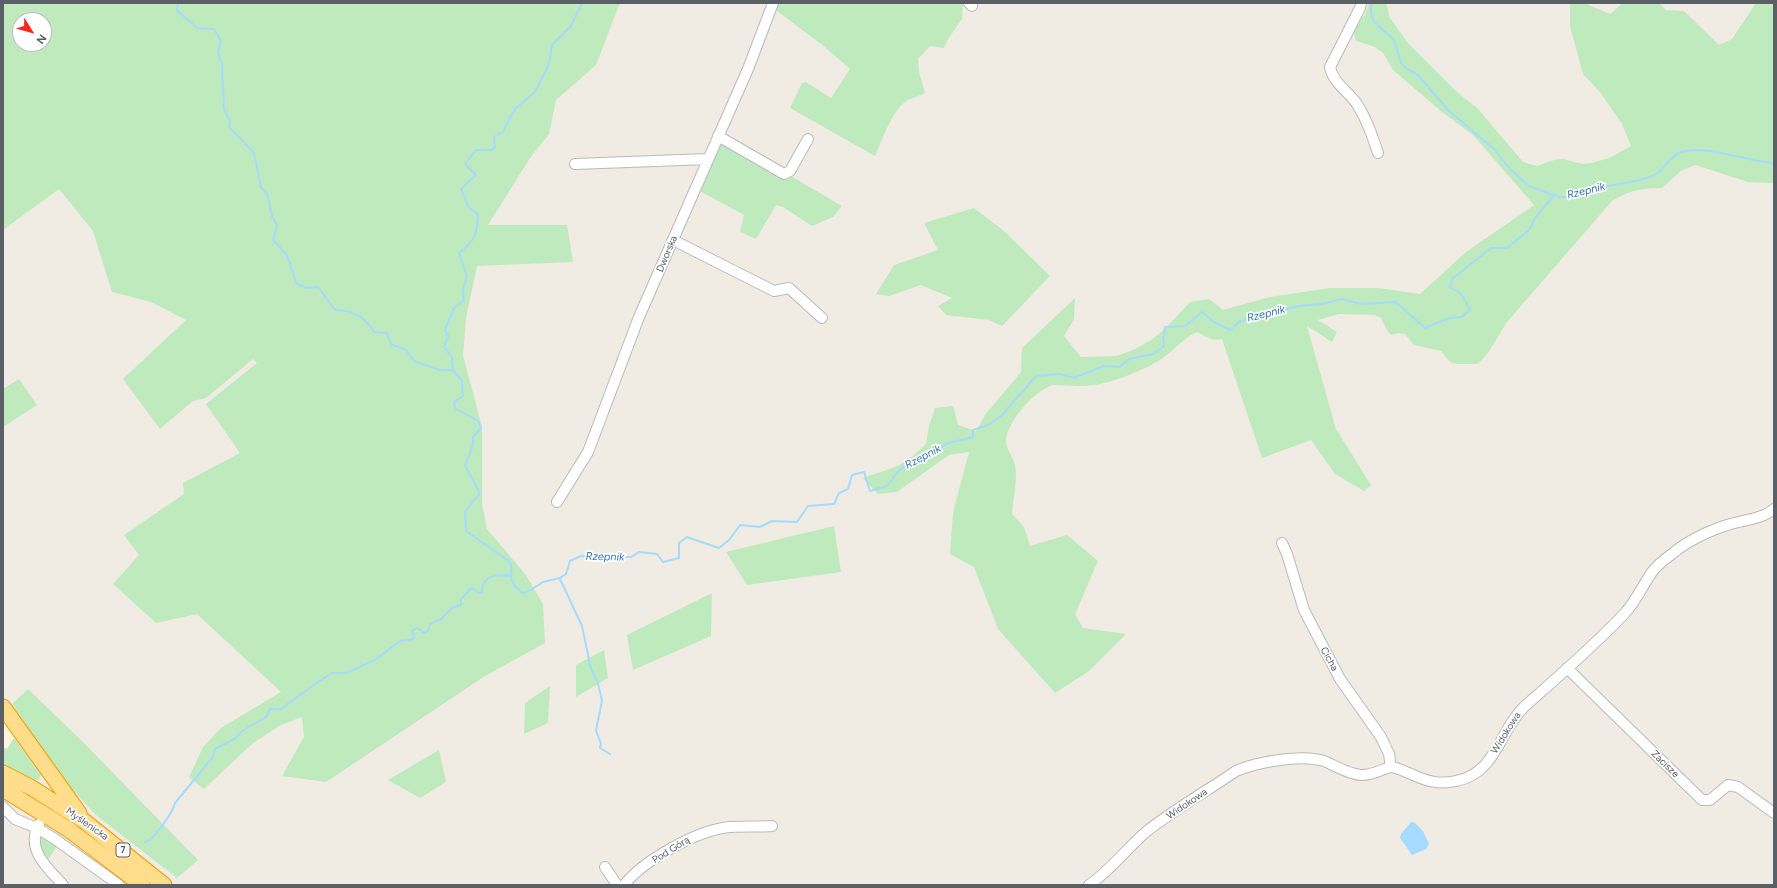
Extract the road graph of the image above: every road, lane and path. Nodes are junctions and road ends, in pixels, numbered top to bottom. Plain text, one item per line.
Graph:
1 (773, 3) edge
2 (1361, 3) edge
3 (718, 136) junction
4 (808, 138) dead end
5 (1378, 153) dead end
6 (708, 159) junction
7 (575, 164) dead end
8 (673, 240) junction
9 (822, 318) dead end
10 (557, 502) dead end
11 (1774, 509) edge
12 (1282, 543) dead end
13 (1567, 668) junction
14 (3, 707) edge
15 (1391, 767) junction
16 (48, 770) junction
17 (3, 773) edge
18 (32, 788) junction
19 (3, 789) edge
20 (3, 807) edge
21 (44, 813) junction
22 (1774, 813) edge
23 (84, 821) junction
24 (772, 826) dead end
25 (37, 828) junction
26 (605, 867) dead end
27 (63, 885) edge
28 (119, 885) edge
29 (142, 885) edge
30 (164, 885) edge
31 (617, 885) edge
32 (624, 885) edge
33 (1089, 885) edge

1 - 3 street, Dworska
2 - 5 street
3 - 4 street
3 - 6 street, Dworska
6 - 7 street
6 - 8 street, Dworska
8 - 9 street
8 - 10 street, Dworska
11 - 13 street, Widokowa
12 - 15 street, Cicha
13 - 15 street, Widokowa
13 - 22 street, Zacisze
14 - 16 highway
15 - 33 street, Widokowa
16 - 18 highway
16 - 23 highway
17 - 18 highway, Myślenicka / 7
18 - 23 highway, Myślenicka / 7
19 - 21 highway, Myślenicka / 7
20 - 25 street
21 - 25 street
21 - 29 highway, Myślenicka / 7
23 - 30 highway, Myślenicka / 7
24 - 32 street, Pod Górą
25 - 27 street
25 - 28 street
26 - 31 street

